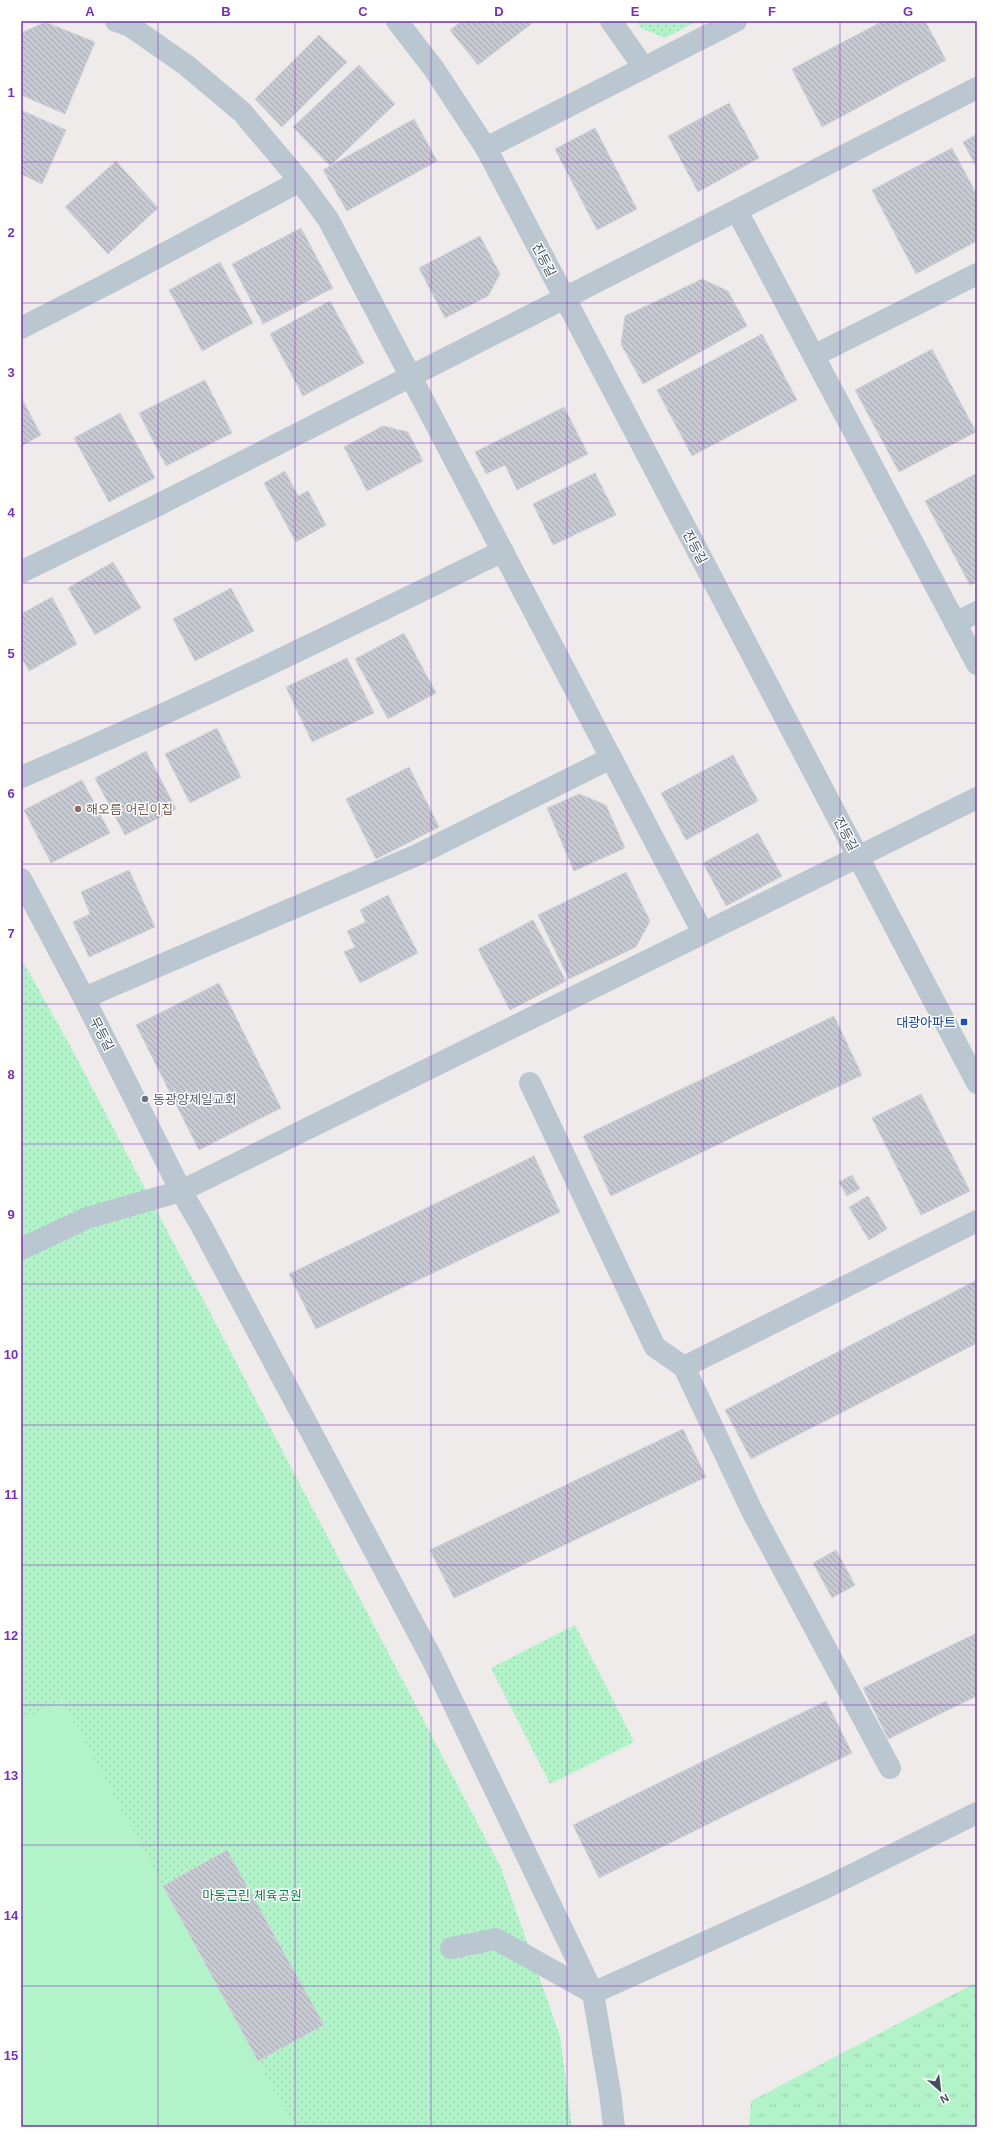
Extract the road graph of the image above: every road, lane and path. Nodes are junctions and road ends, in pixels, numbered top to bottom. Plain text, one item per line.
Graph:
1 (116, 21) edge
2 (398, 21) edge
3 (611, 21) edge
4 (736, 21) edge
5 (644, 68) junction
6 (977, 88) edge
7 (486, 148) junction
8 (300, 181) junction
9 (738, 211) junction
10 (977, 274) edge
11 (564, 299) junction
12 (21, 328) edge
13 (815, 355) junction
14 (410, 376) junction
15 (503, 551) junction
16 (21, 572) edge
17 (977, 612) edge
18 (956, 623) junction
19 (977, 664) edge
20 (611, 758) junction
21 (21, 777) edge
22 (977, 798) edge
23 (858, 856) junction
24 (21, 879) edge
25 (703, 933) junction
26 (84, 998) junction
27 (530, 1083) dead end
28 (977, 1083) edge
29 (181, 1191) junction
30 (977, 1221) edge
31 (21, 1249) edge
32 (684, 1367) junction
33 (890, 1768) dead end
34 (977, 1813) edge
35 (451, 1948) dead end
36 (593, 1993) junction
37 (614, 2127) edge

1 - 8 street
2 - 7 street, 진등길
3 - 5 street
4 - 5 street
5 - 7 street
6 - 9 street
7 - 11 street, 진등길
8 - 12 street
8 - 14 street
9 - 11 street
9 - 13 street
10 - 13 street
11 - 14 street
11 - 23 street, 진등길
13 - 18 street
14 - 15 street
14 - 16 street
15 - 20 street
15 - 21 street
17 - 18 street
18 - 19 street
20 - 25 street
20 - 26 street
22 - 23 street
23 - 25 street
23 - 28 street, 진등길
24 - 26 street, 무등길
25 - 29 street
26 - 29 street, 무등길
27 - 32 street
29 - 31 street
29 - 36 street, 무등길
30 - 32 street
32 - 33 street
34 - 36 street
35 - 36 street
36 - 37 street, 무등길

